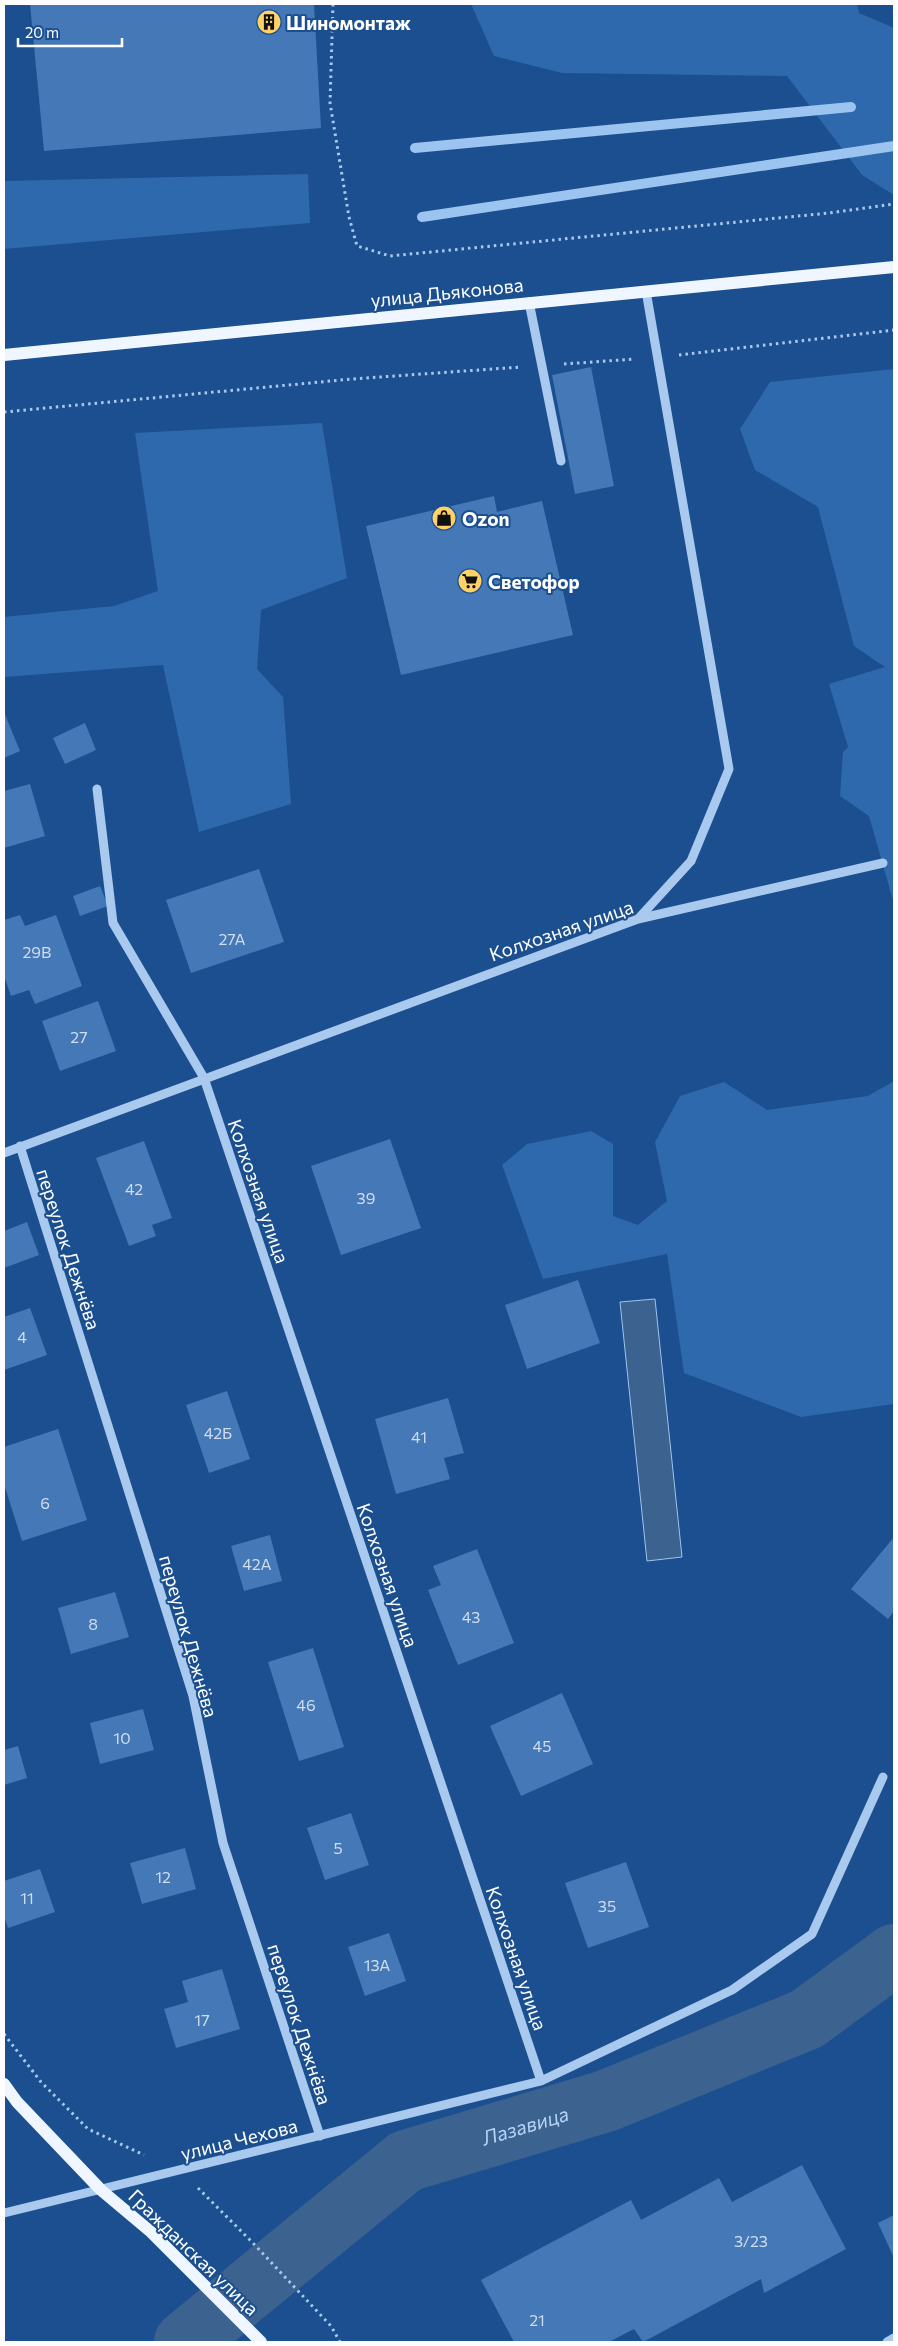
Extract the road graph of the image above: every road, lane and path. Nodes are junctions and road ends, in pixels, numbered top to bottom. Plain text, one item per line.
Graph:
1 (333, 4) edge
2 (894, 204) edge
3 (894, 267) edge
4 (646, 290) junction
5 (530, 302) junction
6 (894, 330) edge
7 (4, 355) edge
8 (658, 357) junction
9 (542, 365) junction
10 (4, 412) edge
11 (561, 461) dead end
12 (97, 789) dead end
13 (882, 863) dead end
14 (638, 919) junction
15 (204, 1078) junction
16 (20, 1146) junction
17 (4, 1153) edge
18 (883, 1777) dead end
19 (541, 2081) junction
20 (4, 2084) edge
21 (320, 2136) junction
22 (101, 2190) junction
23 (4, 2213) edge
24 (894, 2338) edge
25 (260, 2342) edge
26 (887, 2342) edge

1 - 2 path
3 - 4 main road, улица Дьяконова
4 - 5 main road, улица Дьяконова
4 - 8 street
5 - 7 main road, улица Дьяконова
5 - 9 street
6 - 8 path
8 - 9 path
8 - 14 street
9 - 10 path
9 - 11 street
12 - 15 street
13 - 14 street, Колхозная улица
14 - 15 street, Колхозная улица
15 - 16 street, Колхозная улица
15 - 19 street, Колхозная улица
16 - 17 street, Колхозная улица
16 - 21 street, переулок Дежнёва
18 - 19 street, улица Чехова
19 - 21 street, улица Чехова
20 - 22 main road, Гражданская улица
21 - 22 street, улица Чехова
22 - 23 street, улица Чехова
22 - 25 main road, Гражданская улица
24 - 26 street

